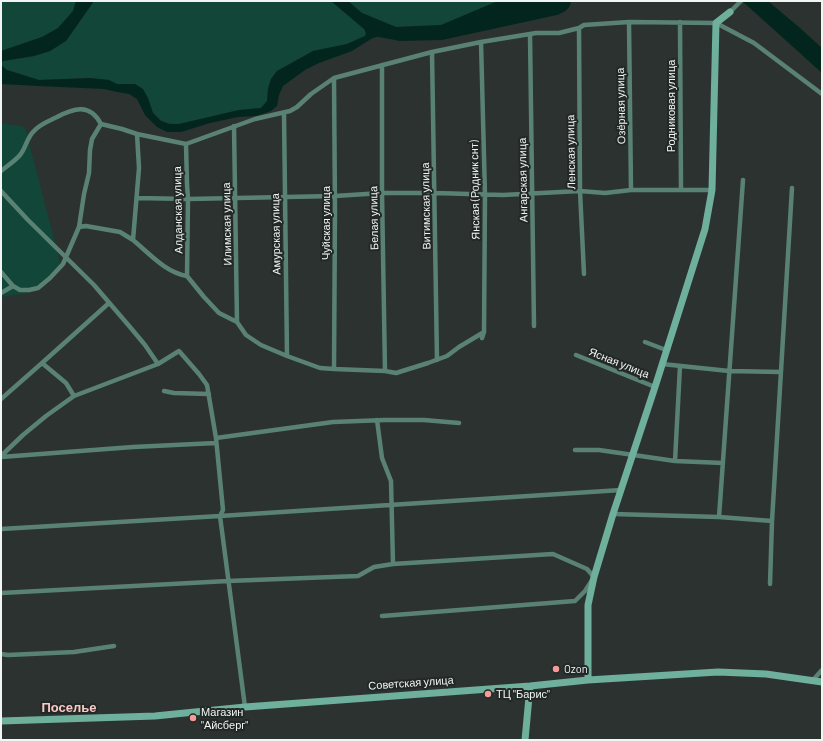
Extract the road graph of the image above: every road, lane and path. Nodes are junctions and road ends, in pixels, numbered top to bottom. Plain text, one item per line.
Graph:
1 (741, 1) edge
2 (730, 12) joint
3 (629, 22) junction
4 (680, 22) junction
5 (716, 23) junction
6 (579, 28) junction
7 (530, 35) junction
8 (481, 42) junction
9 (432, 52) junction
10 (382, 65) junction
11 (334, 78) junction
12 (822, 94) edge
13 (284, 113) junction
14 (101, 124) junction
15 (234, 126) junction
16 (137, 134) junction
17 (186, 144) junction
18 (1, 171) edge
19 (743, 180) dead end
20 (792, 188) dead end
21 (630, 190) junction
22 (681, 190) junction
23 (712, 190) junction
24 (1, 191) edge
25 (580, 191) junction
26 (382, 193) junction
27 (435, 193) junction
28 (532, 194) junction
29 (335, 196) junction
30 (486, 196) junction
31 (285, 197) junction
32 (137, 198) junction
33 (235, 198) junction
34 (188, 199) junction
35 (79, 227) junction
36 (133, 240) junction
37 (65, 257) junction
38 (1, 272) edge
39 (584, 274) dead end
40 (187, 276) junction
41 (12, 286) junction
42 (1, 293) edge
43 (109, 303) junction
44 (237, 322) junction
45 (534, 326) dead end
46 (645, 342) dead end
47 (666, 350) junction
48 (576, 355) dead end
49 (287, 356) junction
50 (437, 360) junction
51 (42, 364) junction
52 (158, 364) junction
53 (662, 364) junction
54 (680, 366) junction
55 (334, 369) junction
56 (386, 371) junction
57 (729, 371) junction
58 (781, 372) junction
59 (655, 387) junction
60 (164, 391) dead end
61 (209, 394) junction
62 (74, 396) junction
63 (1, 399) edge
64 (377, 420) junction
65 (459, 423) dead end
66 (216, 441) junction
67 (575, 450) dead end
68 (632, 455) junction
69 (1, 456) edge
70 (675, 461) junction
71 (723, 463) junction
72 (621, 490) junction
73 (392, 505) junction
74 (613, 514) junction
75 (220, 516) junction
76 (719, 517) junction
77 (772, 521) junction
78 (1, 529) edge
79 (393, 564) junction
80 (594, 577) junction
81 (228, 581) junction
82 (770, 584) dead end
83 (1, 593) edge
84 (382, 616) dead end
85 (114, 646) dead end
86 (1, 654) edge
87 (822, 670) edge
88 (588, 680) junction
89 (813, 680) junction
90 (822, 682) edge
91 (530, 686) junction
92 (245, 707) junction
93 (1, 721) edge
94 (525, 740) edge

1 - 2 street
2 - 5 main road
3 - 4 street
3 - 6 street
3 - 21 street, Озёрная улица
4 - 5 street
4 - 22 street, Родниковая улица
5 - 12 street
5 - 23 main road
6 - 7 street
6 - 25 street, Ленская улица
7 - 8 street
7 - 28 street, Ангарская улица
8 - 9 street
8 - 30 street, Янская (Родник снт)
9 - 10 street
9 - 27 street, Витимская улица
10 - 11 street
10 - 26 street, Белая улица
11 - 13 street
11 - 29 street, Чуйская улица
13 - 15 street
13 - 31 street, Амурская улица
14 - 16 street
14 - 18 street
14 - 35 street
15 - 17 street
15 - 33 street, Илимская улица
16 - 17 street
16 - 32 street
17 - 34 street, Алданская улица
19 - 57 street
20 - 58 street
21 - 22 street
21 - 25 street
22 - 23 street
23 - 47 main road
24 - 37 street
25 - 28 street
25 - 39 street, Ленская улица
26 - 27 street
26 - 29 street
26 - 56 street, Белая улица
27 - 30 street
27 - 50 street, Витимская улица
28 - 30 street
28 - 45 street, Ангарская улица
29 - 31 street
29 - 55 street, Чуйская улица
30 - 50 street, Янская (Родник снт)
31 - 33 street
31 - 49 street, Амурская улица
32 - 34 street
32 - 36 street
33 - 34 street
33 - 44 street, Илимская улица
34 - 40 street, Алданская улица
35 - 36 street
35 - 37 street
36 - 40 street
37 - 41 street
37 - 43 street
38 - 41 street
40 - 44 street
41 - 42 street
43 - 51 street
43 - 52 street
44 - 49 street
46 - 47 street
47 - 53 main road
48 - 59 street, Ясная улица
49 - 55 street
50 - 56 street
51 - 62 street
51 - 63 street
52 - 61 street
52 - 62 street
53 - 54 street
53 - 59 main road
54 - 57 street
54 - 70 street
55 - 56 street
57 - 58 street
57 - 71 street
58 - 77 street
59 - 68 main road
60 - 61 street
61 - 66 street
62 - 69 street
64 - 65 street
64 - 66 street
64 - 73 street
66 - 69 street
66 - 75 street
67 - 68 street
68 - 70 street
68 - 72 main road
70 - 71 street
71 - 76 street
72 - 73 street
72 - 74 main road
73 - 75 street
73 - 79 street
74 - 76 street
74 - 80 main road
75 - 78 street
75 - 81 street
76 - 77 street
77 - 82 street
79 - 80 street
79 - 81 street
80 - 84 street
80 - 88 main road
81 - 83 street
81 - 92 street
85 - 86 street
87 - 89 street
88 - 89 main road, Советская улица
88 - 91 main road, Советская улица
89 - 90 main road, Советская улица
91 - 92 main road, Советская улица
91 - 94 main road
92 - 93 main road, Советская улица

